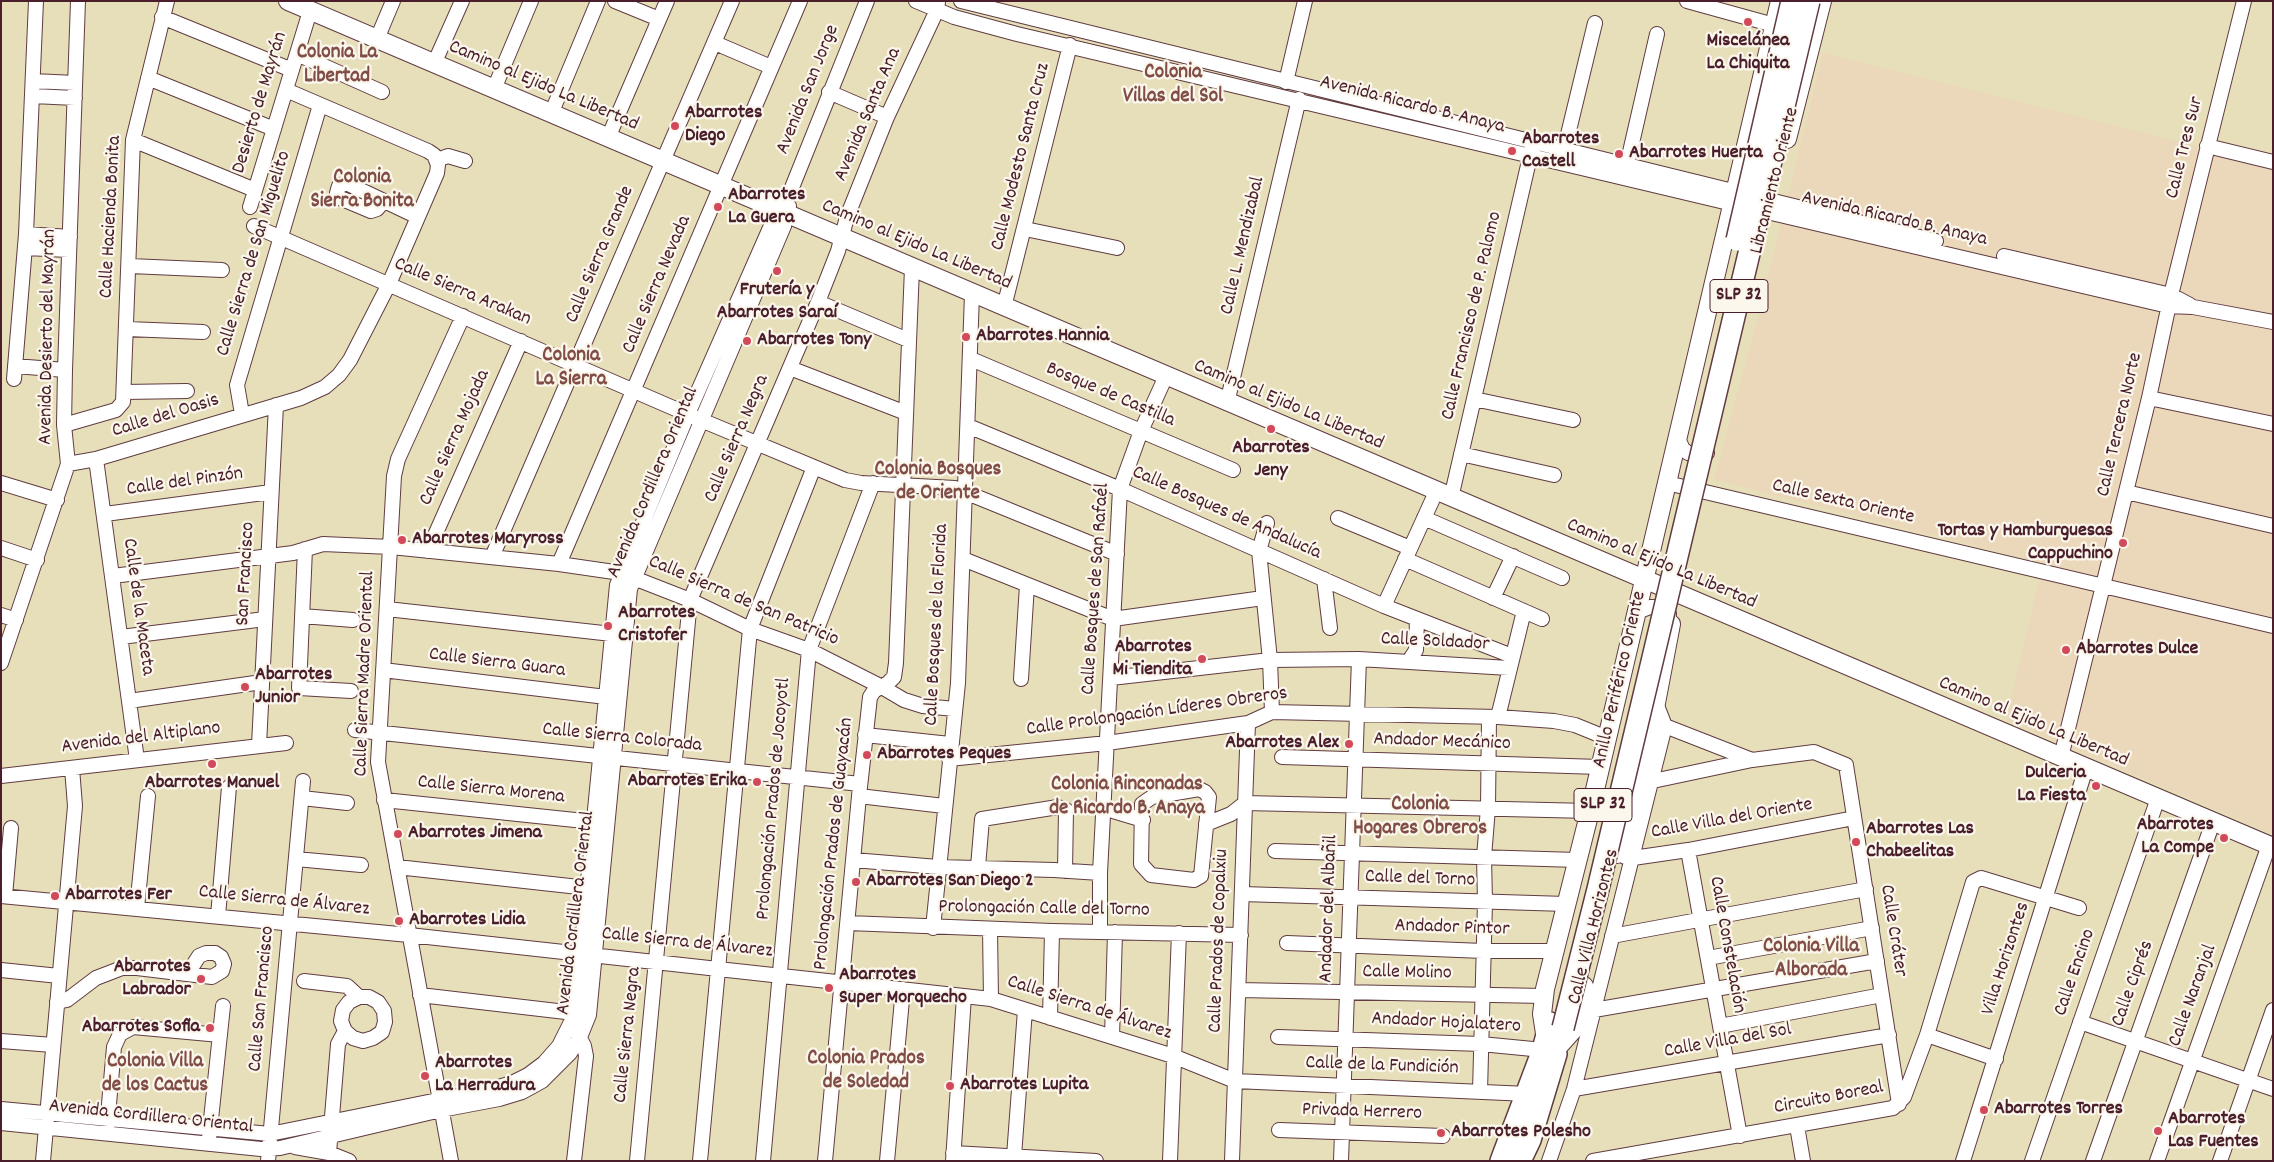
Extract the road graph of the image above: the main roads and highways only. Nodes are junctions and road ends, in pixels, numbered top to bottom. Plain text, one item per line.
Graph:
1 (288, 1) edge
2 (1780, 1) edge
3 (1792, 1) edge
4 (1809, 1) edge
5 (1822, 1) edge
6 (1748, 132) junction
7 (1785, 143) junction
8 (1719, 260) junction
9 (1754, 268) junction
10 (1662, 589) junction
11 (2271, 846) edge
12 (1552, 1038) junction
13 (1501, 1161) edge
14 (1520, 1161) edge

1 - 10 main road, Camino al Ejido La Libertad
2 - 6 main road, Libramiento Oriente
3 - 10 highway, Libramiento Oriente / SLP 32, bridge
4 - 10 highway, Libramiento Oriente / SLP 32, bridge
5 - 7 main road, Libramiento Oriente
6 - 7 main road
6 - 8 main road, Libramiento Oriente
7 - 9 main road, Libramiento Oriente
8 - 9 main road
8 - 10 main road, Libramiento Oriente
9 - 10 main road, Libramiento Oriente
10 - 11 main road, Camino al Ejido La Libertad
10 - 12 highway, Anillo Periférico Oriente / SLP 32, bridge
10 - 12 main road, Anillo Periférico Oriente
10 - 12 main road, Anillo Periférico Oriente
12 - 13 highway, Anillo Periférico Oriente / SLP 32
12 - 14 highway, Anillo Periférico Oriente / SLP 32

